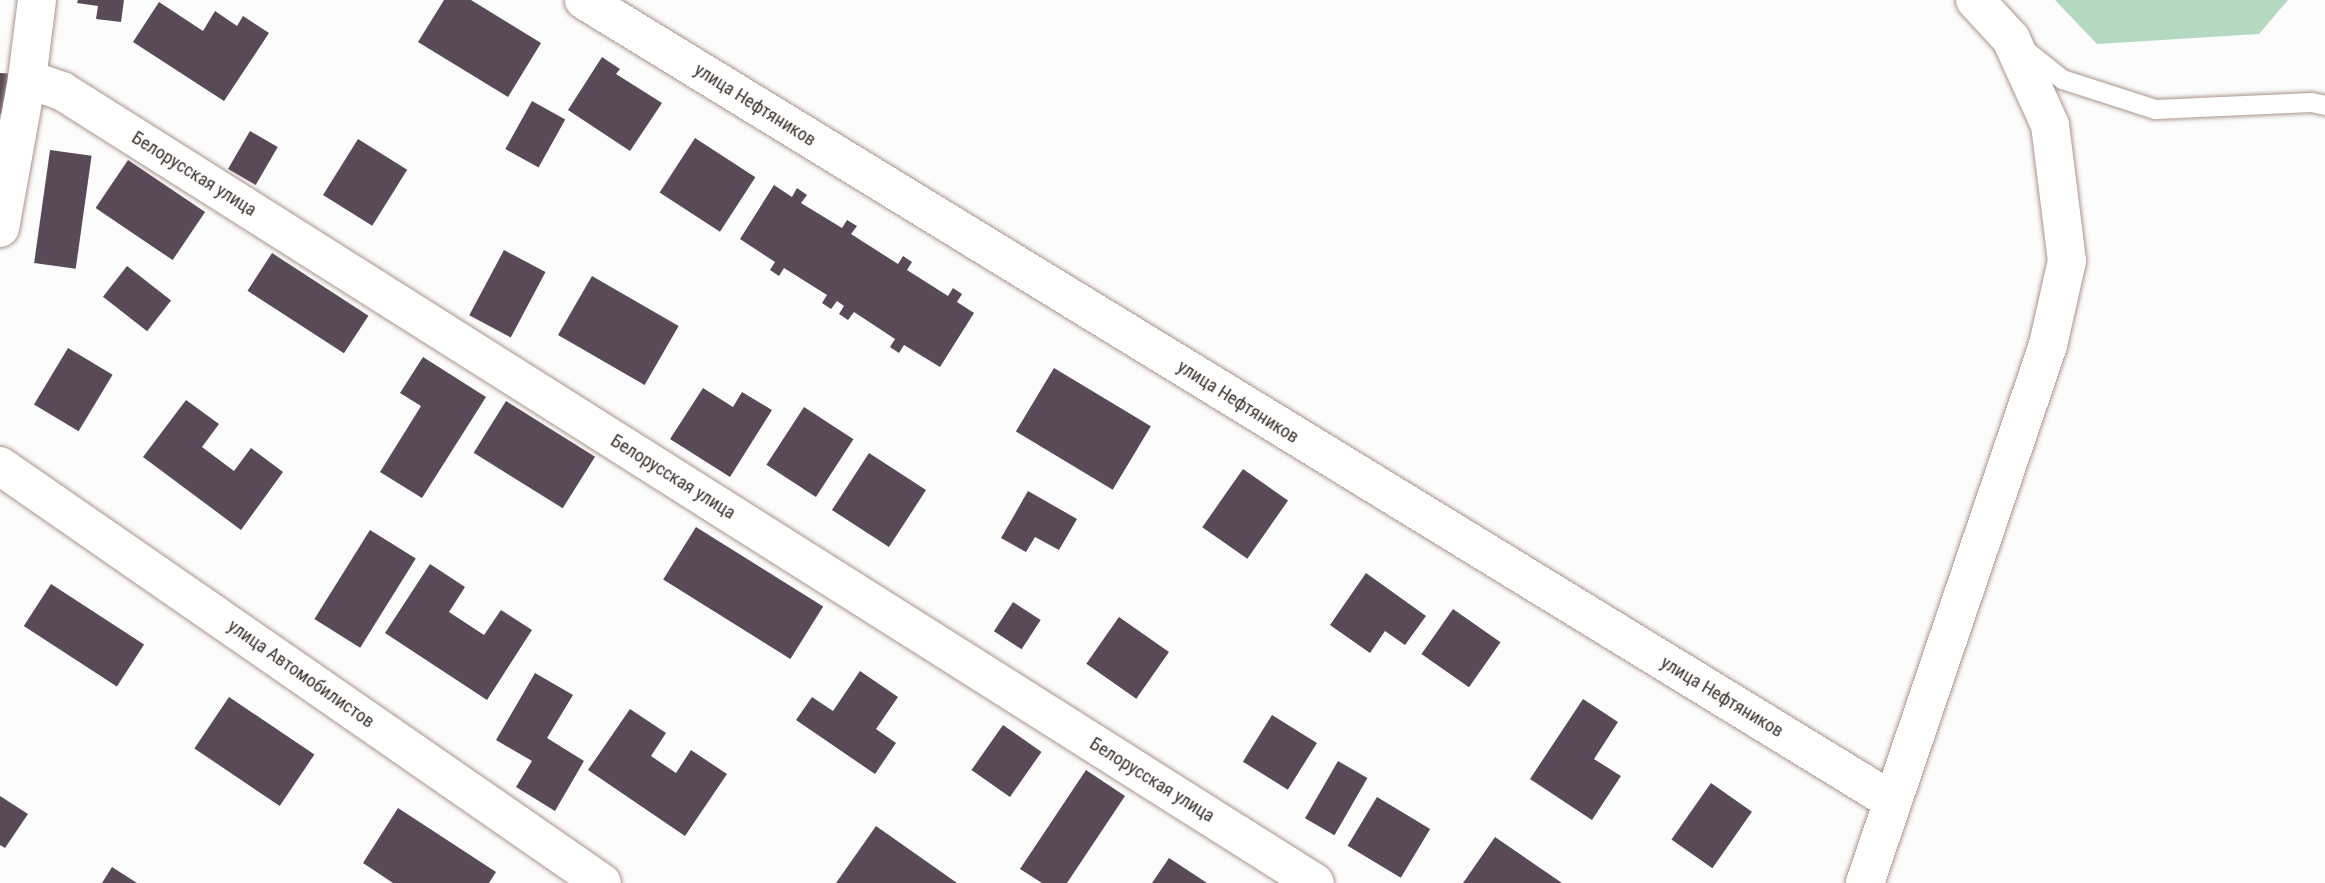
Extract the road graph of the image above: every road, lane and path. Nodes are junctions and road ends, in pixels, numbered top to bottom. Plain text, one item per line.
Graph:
1 (37, 0) edge
2 (1975, 0) edge
3 (585, 1) edge
4 (2011, 39) junction
5 (27, 79) junction
6 (2325, 105) edge
7 (0, 228) edge
8 (0, 466) edge
9 (1892, 801) junction
10 (602, 883) edge
11 (1315, 883) edge
12 (1865, 883) edge

1 - 5 street
2 - 4 street
3 - 9 street, улица Нефтяников
4 - 6 lane
4 - 9 street
5 - 7 street
5 - 11 street, Белорусская улица
8 - 10 street, улица Автомобилистов
9 - 12 street

